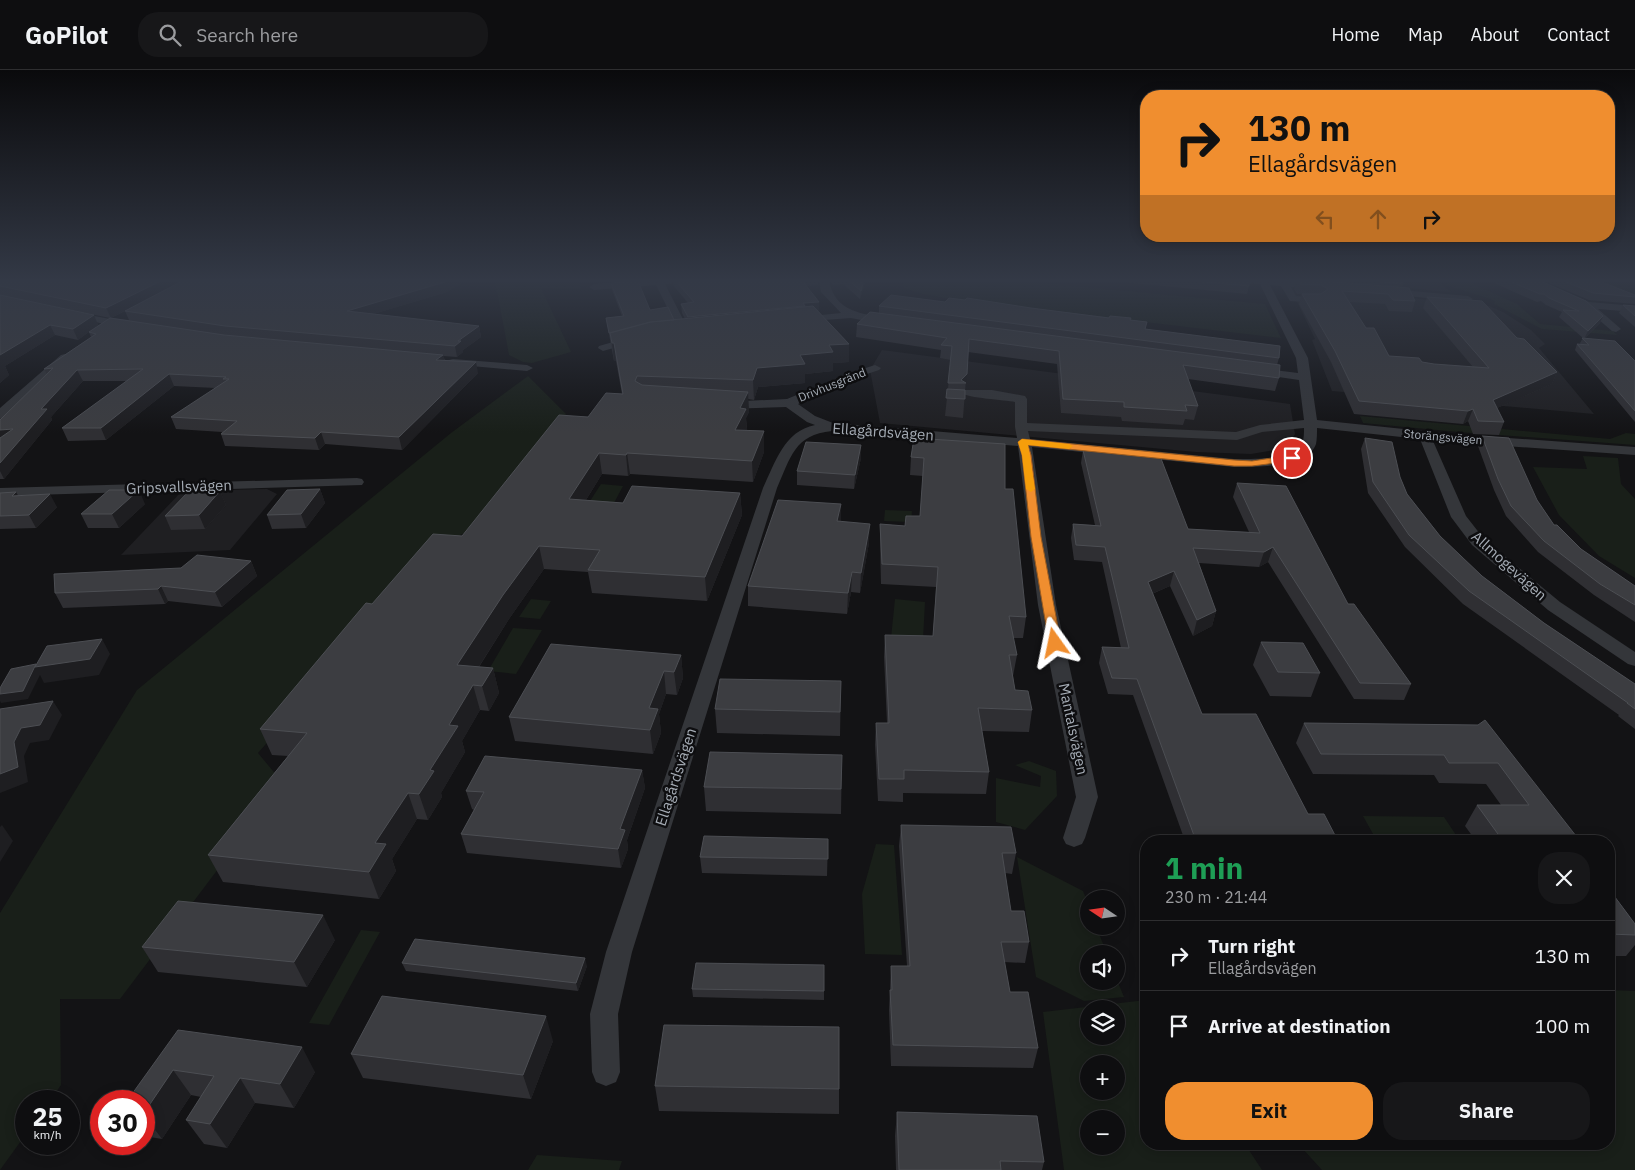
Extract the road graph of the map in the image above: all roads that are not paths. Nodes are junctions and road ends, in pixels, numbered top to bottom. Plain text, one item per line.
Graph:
1 (102, 330) edge
2 (1288, 330) edge
3 (98, 333) edge
4 (641, 337) edge
5 (76, 348) edge
6 (603, 348) dead end
7 (439, 361) edge
8 (527, 368) dead end
9 (875, 368) dead end
10 (1245, 369) edge
11 (1304, 377) junction
12 (968, 393) dead end
13 (958, 402) edge
14 (789, 403) junction
15 (714, 405) edge
16 (1021, 406) junction
17 (0, 415) edge
18 (1311, 424) junction
19 (832, 427) junction
20 (1022, 434) junction
21 (1425, 436) junction
22 (1635, 452) edge
23 (357, 482) dead end
24 (0, 492) edge
25 (1635, 660) edge
26 (1074, 838) dead end
27 (606, 1072) dead end

1 - 3 street
2 - 11 street, Ellagårdsvägen
4 - 6 street
5 - 17 street
7 - 8 street
9 - 14 street, Drivhusgränd
10 - 11 street
11 - 18 street, Ellagårdsvägen
12 - 16 street
13 - 16 street
14 - 15 street, Drivhusgränd
14 - 19 street, Drivhusgränd
16 - 20 street, Mantalsvägen
18 - 20 street, Storängsvägen
18 - 20 street, Ellagårdsvägen
18 - 21 street, Storängsvägen
19 - 20 street, Ellagårdsvägen
19 - 27 street, Ellagårdsvägen
20 - 26 street, Mantalsvägen
21 - 22 street, Storängsvägen
21 - 25 street, Allmogevägen
23 - 24 street, Gripsvallsvägen

